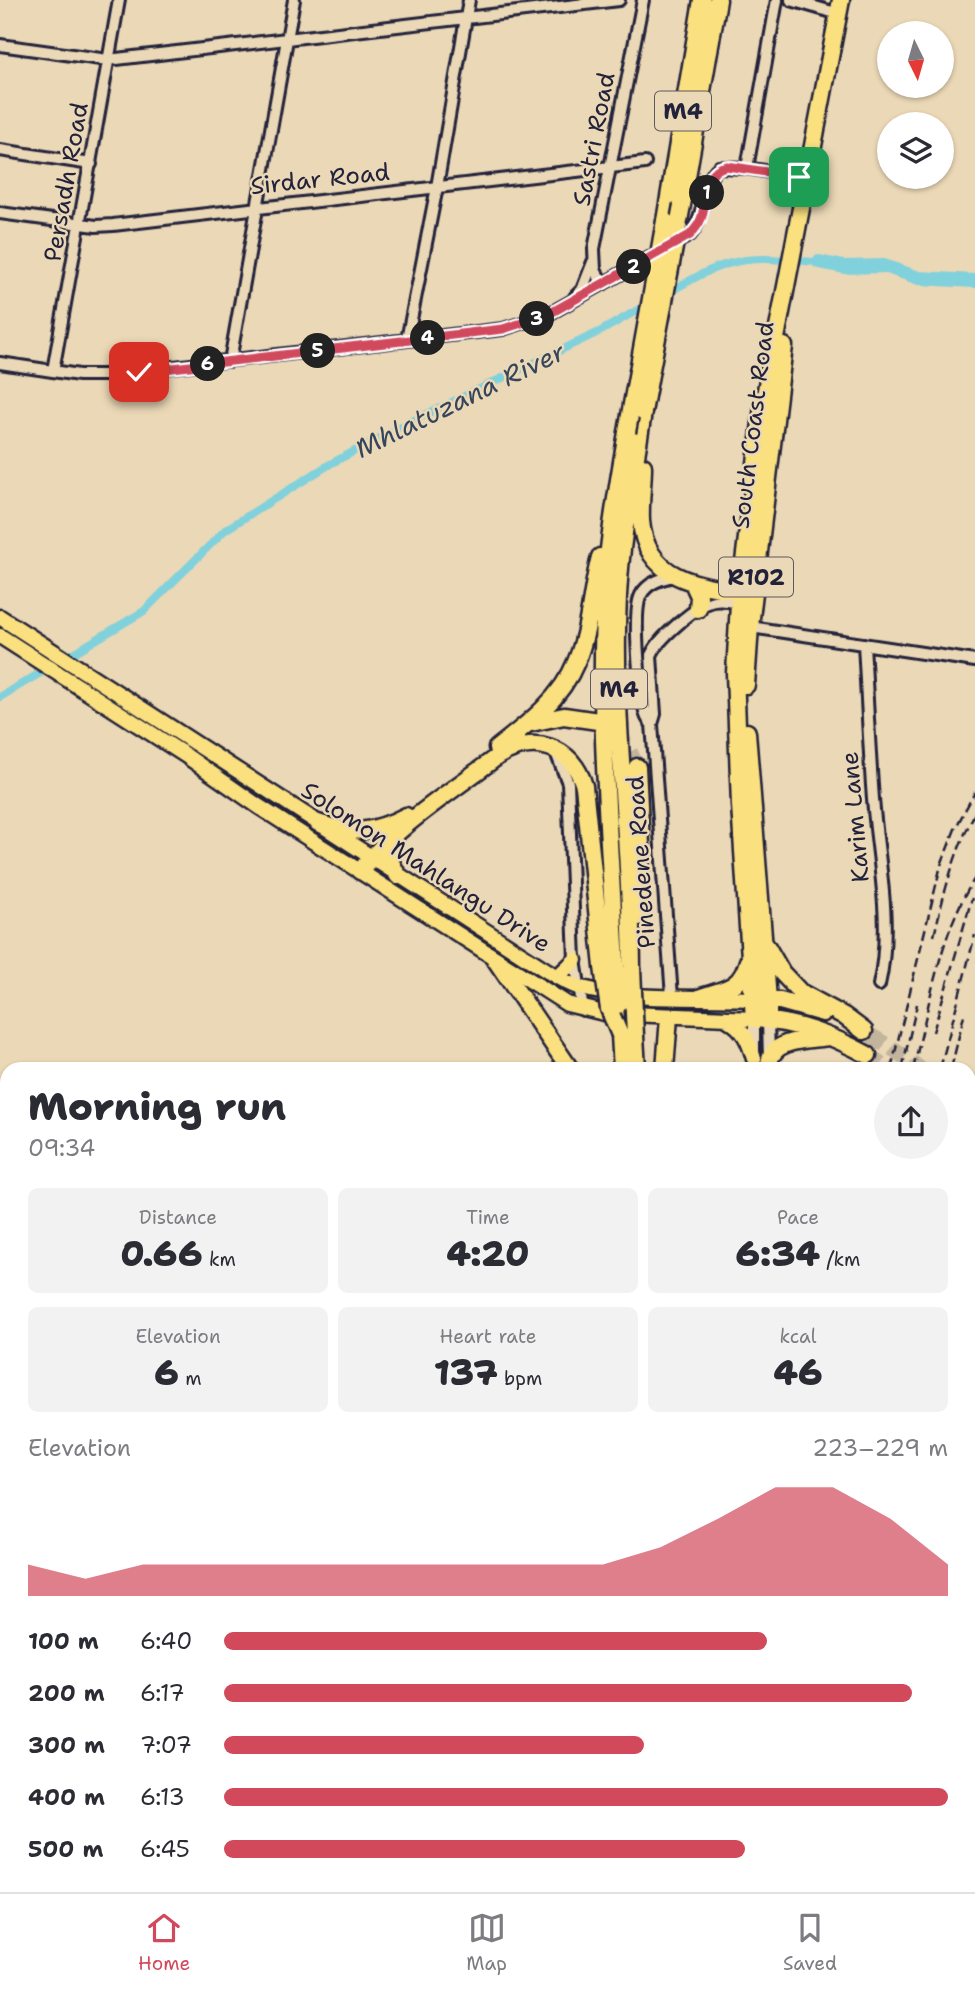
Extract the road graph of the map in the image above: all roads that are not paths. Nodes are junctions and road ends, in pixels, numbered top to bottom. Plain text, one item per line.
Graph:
1 (119, 0) edge
2 (294, 0) edge
3 (469, 0) edge
4 (619, 0) edge
5 (643, 0) edge
6 (702, 0) edge
7 (718, 0) edge
8 (777, 0) edge
9 (791, 0) edge
10 (850, 0) edge
11 (840, 7) edge
12 (466, 18) junction
13 (287, 39) junction
14 (0, 45) edge
15 (108, 60) junction
16 (0, 150) edge
17 (645, 163) dead end
18 (91, 164) junction
19 (609, 167) junction
20 (747, 168) junction
21 (812, 179) junction
22 (437, 187) junction
23 (258, 208) junction
24 (0, 213) edge
25 (80, 224) junction
26 (594, 261) junction
27 (603, 284) junction
28 (568, 304) junction
29 (407, 340) junction
30 (230, 361) junction
31 (0, 363) edge
32 (53, 371) junction
33 (633, 433) junction
34 (756, 523) junction
35 (610, 536) junction
36 (745, 565) junction
37 (673, 576) junction
38 (701, 584) junction
39 (746, 598) junction
40 (698, 609) junction
41 (0, 617) edge
42 (744, 626) junction
43 (0, 636) edge
44 (864, 644) junction
45 (638, 648) junction
46 (653, 648) junction
47 (975, 661) edge
48 (598, 721) dead end
49 (528, 724) junction
50 (652, 724) junction
51 (554, 749) junction
52 (637, 767) tunnel mouth
53 (406, 816) junction
54 (317, 822) junction
55 (398, 832) junction
56 (367, 855) junction
57 (356, 869) junction
58 (398, 876) junction
59 (757, 945) junction
60 (632, 947) junction
61 (495, 959) junction
62 (575, 960) junction
63 (617, 967) junction
64 (556, 977) junction
65 (879, 985) dead end
66 (578, 987) junction
67 (672, 997) junction
68 (701, 997) junction
69 (761, 1000) junction
70 (583, 1010) junction
71 (669, 1017) junction
72 (726, 1018) junction
73 (761, 1020) junction
74 (628, 1036) junction
75 (831, 1037) junction
76 (868, 1055) tunnel mouth
77 (564, 1062) edge
78 (623, 1062) edge
79 (634, 1062) edge
80 (666, 1062) edge
81 (759, 1062) edge
82 (761, 1062) edge
83 (764, 1062) edge

1 - 15 street, Persadh Road
2 - 13 street
3 - 12 street
4 - 12 street
5 - 19 street, Sastri Road
6 - 33 highway, M4, bridge
7 - 33 highway, M4, bridge
8 - 20 street
9 - 11 street
10 - 21 highway, South Coast Road / R102
11 - 21 highway, South Coast Road / R102
12 - 13 street
12 - 22 street
13 - 15 street
13 - 23 street
14 - 15 street
15 - 18 street, Persadh Road
16 - 18 street
17 - 19 street, Sirdar Road
18 - 25 street, Persadh Road
19 - 22 street, Sirdar Road
19 - 26 street, Sastri Road
20 - 21 street
20 - 27 street
21 - 34 highway, South Coast Road / R102
22 - 23 street, Sirdar Road
22 - 29 street
23 - 25 street, Sirdar Road
23 - 30 street
24 - 25 street, Sirdar Road
25 - 32 street, Persadh Road
26 - 27 street, Sastri Road
26 - 28 street
27 - 28 street
28 - 29 street
29 - 30 street
30 - 32 street
31 - 32 street
33 - 35 highway, M4
33 - 37 highway
33 - 60 highway, M4
34 - 36 highway, South Coast Road / R102
34 - 39 highway, South Coast Road / R102
35 - 49 highway
35 - 63 highway, M4
36 - 38 highway
36 - 39 highway, South Coast Road / R102
37 - 38 highway
37 - 45 street, Pinedene Road
38 - 39 highway
38 - 40 highway
39 - 40 street
39 - 42 highway, South Coast Road / R102
40 - 46 street
41 - 54 main road, Solomon Mahlangu Drive
42 - 44 street
42 - 59 highway, South Coast Road / R102
43 - 57 main road, Solomon Mahlangu Drive
44 - 47 street
44 - 65 street, Karim Lane
45 - 46 street
45 - 50 street, Pinedene Road
46 - 50 street, Pinedene Road
48 - 49 highway
49 - 53 highway
50 - 67 street, Pinedene Road
51 - 55 highway
51 - 62 street
51 - 63 highway
52 - 60 highway
53 - 54 highway
53 - 56 highway
54 - 56 main road, Solomon Mahlangu Drive
55 - 56 highway
55 - 58 highway
56 - 57 highway
56 - 58 main road, Solomon Mahlangu Drive
57 - 61 main road, Solomon Mahlangu Drive
58 - 64 main road, Solomon Mahlangu Drive
59 - 68 highway
59 - 69 highway, South Coast Road / R102
59 - 69 highway, Solomon Mahlangu Drive
60 - 63 highway, M4
61 - 70 main road, Solomon Mahlangu Drive
61 - 77 highway
62 - 64 main road
62 - 66 street
63 - 74 highway, M4, bridge
63 - 74 highway, bridge
64 - 66 main road, Solomon Mahlangu Drive
66 - 67 main road, Solomon Mahlangu Drive
66 - 70 street
67 - 68 main road, Solomon Mahlangu Drive
68 - 69 main road, Solomon Mahlangu Drive
69 - 73 highway, South Coast Road / R102
70 - 71 main road, Solomon Mahlangu Drive
71 - 72 main road, Solomon Mahlangu Drive
71 - 80 highway
72 - 73 main road, Solomon Mahlangu Drive
72 - 81 main road
73 - 75 highway, Solomon Mahlangu Drive
73 - 82 street, South Coast Road
74 - 78 highway, M4
74 - 79 highway, M4
75 - 76 highway, Solomon Mahlangu Drive
75 - 83 highway

